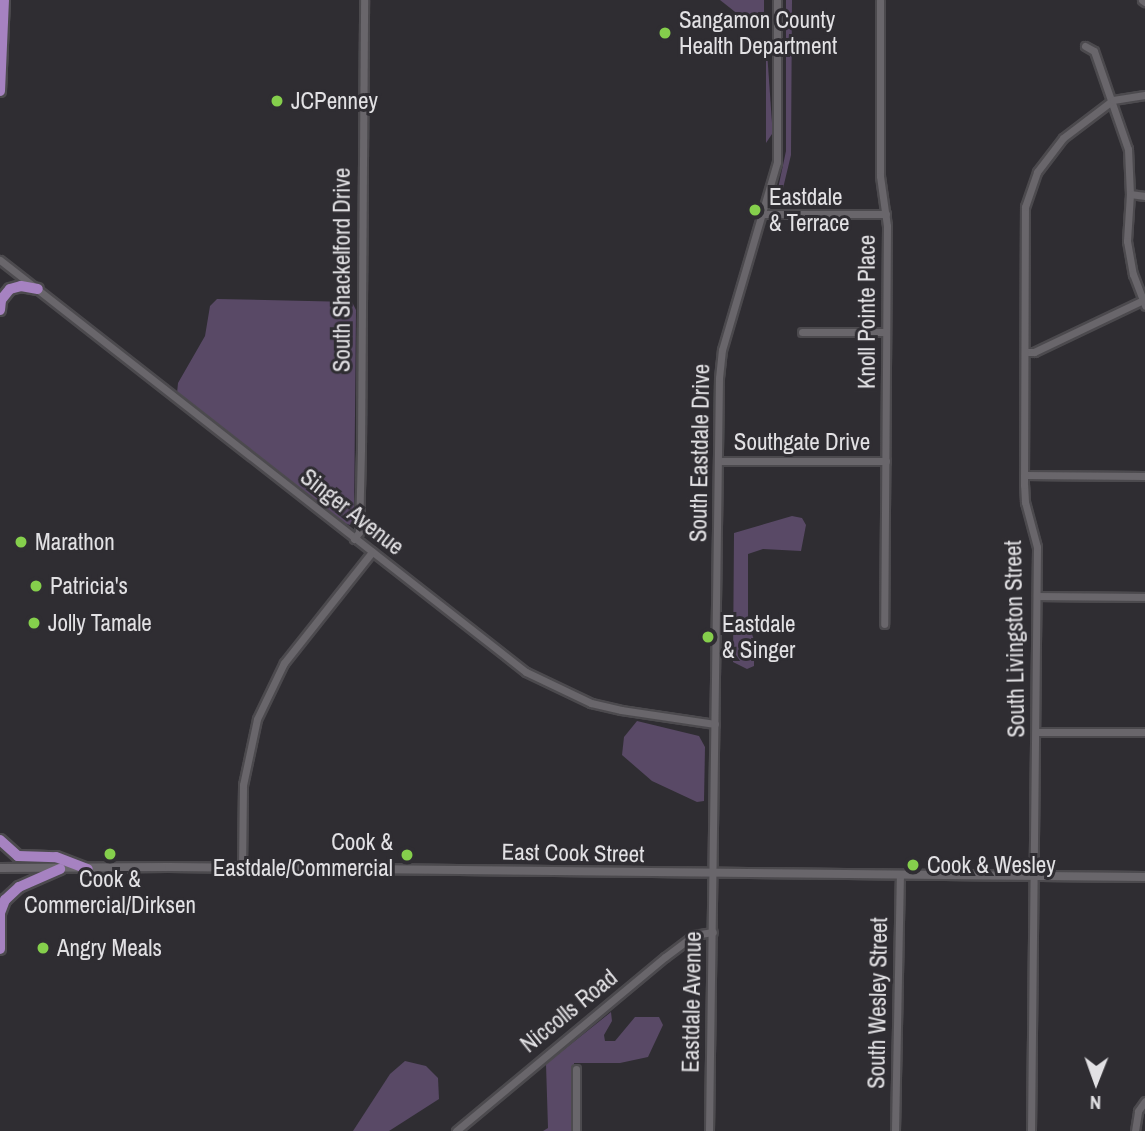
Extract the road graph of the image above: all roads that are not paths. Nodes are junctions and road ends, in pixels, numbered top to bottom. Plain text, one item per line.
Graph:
1 (4, 0) edge
2 (364, 0) edge
3 (777, 0) edge
4 (880, 0) edge
5 (1085, 46) dead end
6 (0, 91) edge
7 (1145, 95) edge
8 (1113, 100) junction
9 (1130, 194) junction
10 (1145, 196) edge
11 (763, 214) junction
12 (886, 214) junction
13 (0, 260) edge
14 (38, 289) junction
15 (1144, 302) edge
16 (0, 310) edge
17 (802, 332) dead end
18 (886, 332) junction
19 (1025, 352) junction
20 (719, 461) junction
21 (886, 461) junction
22 (1024, 475) junction
23 (1145, 476) edge
24 (354, 539) junction
25 (372, 552) junction
26 (1037, 596) junction
27 (1145, 597) edge
28 (884, 624) dead end
29 (715, 723) junction
30 (1036, 732) junction
31 (1145, 732) edge
32 (0, 840) edge
33 (0, 868) edge
34 (242, 868) junction
35 (60, 869) junction
36 (88, 869) junction
37 (713, 874) junction
38 (900, 875) junction
39 (1034, 877) junction
40 (1145, 877) edge
41 (713, 932) junction
42 (0, 949) edge
43 (576, 1069) dead end
44 (1145, 1101) edge
45 (456, 1131) edge
46 (576, 1131) edge
47 (709, 1131) edge
48 (895, 1131) edge
49 (1031, 1131) edge
50 (1135, 1131) edge

1 - 6 main road
2 - 24 street, South Shackelford Drive
3 - 11 street, South Eastdale Drive
4 - 12 street, Knoll Pointe Place
5 - 8 street
7 - 8 street
8 - 9 street
8 - 19 street, South Livingston Street
9 - 10 street
9 - 15 street
11 - 12 street
11 - 20 street, South Eastdale Drive
12 - 18 street, Knoll Pointe Place
13 - 14 street, Singer Avenue
14 - 16 main road
14 - 24 street, Singer Avenue
15 - 19 street
17 - 18 street
18 - 21 street, Knoll Pointe Place
19 - 22 street, South Livingston Street
20 - 21 street, Southgate Drive
20 - 29 street, South Eastdale Drive
21 - 28 street, Knoll Pointe Place
22 - 23 street
22 - 26 street, South Livingston Street
24 - 25 street, Singer Avenue
25 - 29 street, Singer Avenue
25 - 34 street
26 - 27 street
26 - 30 street, South Livingston Street
29 - 37 street, South Eastdale Drive
30 - 31 street
30 - 39 street, South Livingston Street
32 - 36 main road
33 - 35 street, East Cook Street
34 - 36 street, East Cook Street
34 - 37 street, East Cook Street
35 - 36 street, East Cook Street
35 - 42 main road
37 - 38 street, East Cook Street
37 - 41 street, Eastdale Avenue
38 - 39 street, East Cook Street
38 - 48 street, South Wesley Street
39 - 40 street, East Cook Street
39 - 49 street, South Livingston Street
41 - 45 street, Niccolls Road
41 - 47 street, Eastdale Avenue
43 - 46 street
44 - 50 street

